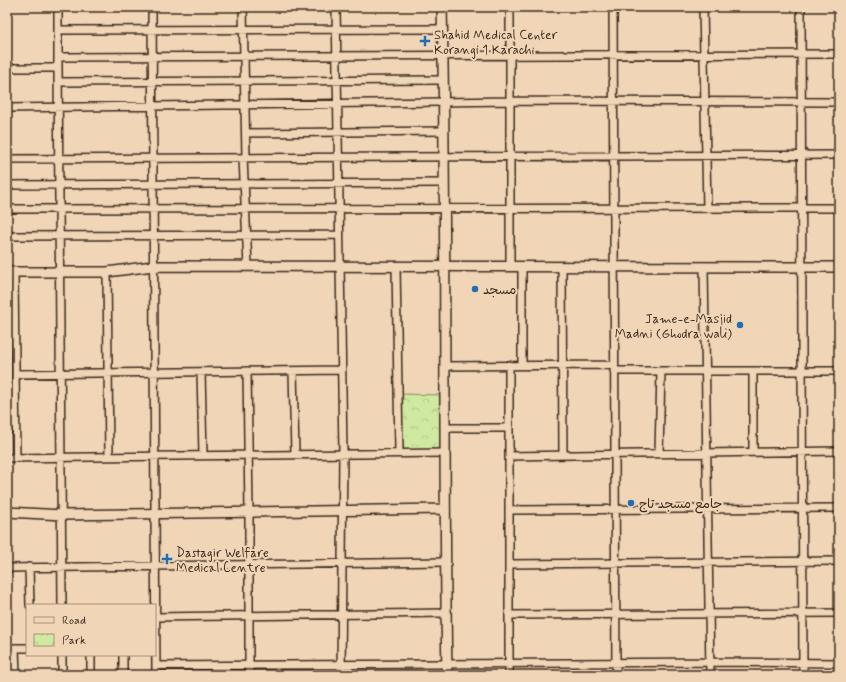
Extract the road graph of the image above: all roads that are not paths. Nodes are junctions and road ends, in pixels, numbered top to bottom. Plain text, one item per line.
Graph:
1 (58, 7) edge
2 (152, 7) edge
3 (243, 7) edge
4 (336, 7) edge
5 (442, 7) edge
6 (510, 7) edge
7 (613, 7) edge
8 (703, 7) edge
9 (801, 7) edge
10 (337, 28) junction
11 (244, 29) junction
12 (442, 29) junction
13 (58, 30) junction
14 (152, 30) junction
15 (613, 54) junction
16 (704, 54) junction
17 (801, 54) junction
18 (839, 54) edge
19 (443, 55) junction
20 (510, 55) junction
21 (152, 56) junction
22 (244, 56) junction
23 (337, 56) junction
24 (58, 57) junction
25 (58, 66) junction
26 (7, 68) edge
27 (338, 79) junction
28 (245, 80) junction
29 (443, 80) junction
30 (152, 81) junction
31 (59, 82) junction
32 (510, 101) junction
33 (613, 102) junction
34 (706, 102) junction
35 (839, 102) edge
36 (444, 103) junction
37 (801, 103) junction
38 (338, 105) junction
39 (245, 106) junction
40 (152, 107) junction
41 (7, 108) edge
42 (59, 108) junction
43 (338, 131) junction
44 (444, 131) junction
45 (246, 133) junction
46 (707, 155) junction
47 (801, 155) junction
48 (839, 155) edge
49 (613, 156) junction
50 (444, 157) junction
51 (510, 157) junction
52 (244, 158) junction
53 (339, 158) junction
54 (7, 159) edge
55 (60, 159) junction
56 (152, 159) junction
57 (339, 183) junction
58 (60, 184) junction
59 (152, 184) junction
60 (244, 184) junction
61 (444, 184) junction
62 (7, 185) edge
63 (245, 208) junction
64 (340, 208) junction
65 (445, 208) junction
66 (510, 208) junction
67 (614, 208) junction
68 (707, 208) junction
69 (839, 208) edge
70 (7, 209) edge
71 (60, 209) junction
72 (152, 209) junction
73 (801, 209) junction
74 (246, 234) junction
75 (152, 235) junction
76 (339, 235) junction
77 (7, 236) edge
78 (60, 236) junction
79 (153, 266) junction
80 (248, 266) junction
81 (339, 266) junction
82 (396, 266) junction
83 (445, 267) junction
84 (510, 267) junction
85 (522, 267) junction
86 (562, 267) junction
87 (614, 267) junction
88 (704, 267) junction
89 (802, 267) junction
90 (839, 267) edge
91 (11, 272) edge
92 (60, 272) junction
93 (107, 272) junction
94 (509, 365) junction
95 (522, 365) junction
96 (563, 365) junction
97 (445, 366) junction
98 (614, 368) junction
99 (341, 370) junction
100 (247, 371) junction
101 (293, 371) junction
102 (661, 371) junction
103 (753, 371) junction
104 (802, 371) junction
105 (839, 371) edge
106 (202, 372) junction
107 (706, 372) junction
108 (154, 373) junction
109 (15, 374) junction
110 (62, 374) junction
111 (108, 374) junction
112 (446, 428) junction
113 (509, 428) junction
114 (802, 451) junction
115 (839, 451) edge
116 (399, 452) junction
117 (707, 452) junction
118 (753, 452) junction
119 (343, 453) junction
120 (445, 453) junction
121 (659, 453) junction
122 (295, 454) junction
123 (615, 454) junction
124 (203, 455) junction
125 (248, 455) junction
126 (563, 455) junction
127 (155, 456) junction
128 (509, 456) junction
129 (62, 457) junction
130 (109, 457) junction
131 (7, 458) edge
132 (16, 458) junction
133 (802, 508) junction
134 (839, 508) edge
135 (444, 509) junction
136 (615, 509) junction
137 (708, 509) junction
138 (509, 510) junction
139 (342, 511) junction
140 (7, 512) edge
141 (249, 512) junction
142 (155, 514) junction
143 (63, 515) junction
144 (445, 562) junction
145 (708, 562) junction
146 (802, 562) junction
147 (839, 562) edge
148 (615, 563) junction
149 (342, 564) junction
150 (509, 564) junction
151 (249, 565) junction
152 (156, 566) junction
153 (29, 567) junction
154 (62, 567) junction
155 (7, 568) edge
156 (30, 604) edge
157 (62, 604) edge
158 (155, 604) edge
159 (446, 613) junction
160 (803, 613) junction
161 (839, 613) edge
162 (342, 614) junction
163 (616, 614) junction
164 (709, 614) junction
165 (509, 615) junction
166 (249, 616) junction
167 (156, 617) edge
168 (7, 648) edge
169 (15, 648) junction
170 (26, 648) edge
171 (62, 656) edge
172 (90, 656) edge
173 (123, 656) edge
174 (156, 656) edge
175 (710, 662) junction
176 (839, 663) edge
177 (616, 664) junction
178 (803, 664) junction
179 (341, 665) junction
180 (447, 665) junction
181 (509, 665) junction
182 (156, 666) junction
183 (249, 666) junction
184 (16, 675) edge
185 (62, 675) edge
186 (91, 675) edge
187 (123, 675) edge
188 (156, 675) edge
189 (249, 675) edge
190 (341, 675) edge
191 (447, 675) edge
192 (509, 675) edge
193 (616, 675) edge
194 (710, 675) edge
195 (803, 675) edge

1 - 13 street
2 - 14 street
3 - 11 street
4 - 10 street
5 - 12 street
6 - 20 street
7 - 15 street
8 - 16 street
9 - 17 street
10 - 11 street
10 - 12 street
10 - 23 street
11 - 14 street
11 - 22 street
12 - 19 street
13 - 14 street
13 - 24 street
14 - 21 street
15 - 16 street
15 - 20 street
15 - 33 street
16 - 17 street
16 - 34 street
17 - 18 street
17 - 37 street
19 - 20 street
19 - 23 street
19 - 29 street
20 - 32 street
21 - 22 street
21 - 24 street
21 - 30 street
22 - 23 street
22 - 28 street
23 - 27 street
24 - 25 street
25 - 26 street
25 - 31 street
27 - 28 street
27 - 29 street
27 - 38 street
28 - 30 street
28 - 39 street
29 - 36 street
30 - 31 street
30 - 40 street
31 - 42 street
32 - 33 street
32 - 36 street
32 - 51 street
33 - 34 street
33 - 49 street
34 - 37 street
34 - 46 street
35 - 37 street
36 - 38 street
36 - 44 street
37 - 47 street
38 - 39 street
38 - 43 street
39 - 40 street
39 - 45 street
40 - 42 street
40 - 56 street
41 - 42 street
42 - 55 street
43 - 44 street
43 - 45 street
43 - 53 street
44 - 50 street
45 - 52 street
46 - 47 street
46 - 49 street
46 - 68 street
47 - 48 street
47 - 73 street
49 - 51 street
49 - 67 street
50 - 51 street
50 - 53 street
50 - 61 street
51 - 66 street
52 - 53 street
52 - 56 street
52 - 60 street
53 - 57 street
54 - 55 street
55 - 56 street
55 - 58 street
56 - 59 street
57 - 60 street
57 - 61 street
57 - 64 street
58 - 59 street
58 - 62 street
58 - 71 street
59 - 60 street
59 - 72 street
60 - 63 street
61 - 65 street
63 - 64 street
63 - 72 street
63 - 74 street
64 - 65 street
64 - 76 street
65 - 66 street
65 - 83 street
66 - 67 street
66 - 84 street
67 - 68 street
67 - 87 street
68 - 73 street
69 - 73 street
70 - 71 street
71 - 72 street
71 - 78 street
72 - 75 street
73 - 89 street
74 - 75 street
74 - 76 street
74 - 80 street
75 - 78 street
75 - 79 street
76 - 81 street
77 - 78 street
78 - 92 street
79 - 80 street
79 - 93 street
79 - 108 street
80 - 81 street
81 - 82 street
81 - 99 street
82 - 83 street
82 - 116 street
83 - 84 street
83 - 97 street
84 - 85 street
85 - 86 street
85 - 95 street
86 - 87 street
86 - 96 street
87 - 88 street
87 - 98 street
88 - 89 street
88 - 107 street
89 - 90 street
89 - 104 street
91 - 92 street
91 - 109 street
92 - 93 street
92 - 110 street
93 - 111 street
94 - 95 street
94 - 97 street
94 - 113 street
95 - 96 street
96 - 98 street
96 - 126 street
97 - 112 street
98 - 102 street
98 - 123 street
99 - 101 street
99 - 119 street
100 - 101 street
100 - 106 street
100 - 125 street
101 - 122 street
102 - 107 street
102 - 121 street
103 - 104 street
103 - 107 street
103 - 118 street
104 - 105 street
104 - 114 street
106 - 108 street
106 - 124 street
107 - 117 street
108 - 111 street
108 - 127 street
109 - 110 street
109 - 132 street
110 - 111 street
110 - 129 street
111 - 130 street
112 - 113 street
112 - 120 street
113 - 128 street
114 - 115 street
114 - 118 street
114 - 133 street
116 - 119 street
116 - 120 street
117 - 118 street
117 - 121 street
117 - 137 street
119 - 122 street
119 - 139 street
120 - 135 street
121 - 123 street
122 - 125 street
123 - 126 street
123 - 136 street
124 - 125 street
124 - 127 street
125 - 141 street
126 - 128 street
127 - 130 street
127 - 142 street
128 - 138 street
129 - 130 street
129 - 132 street
129 - 143 street
131 - 132 street
133 - 134 street
133 - 137 street
133 - 146 street
135 - 139 street
135 - 144 street
136 - 137 street
136 - 138 street
136 - 148 street
137 - 145 street
138 - 150 street
139 - 141 street
139 - 149 street
140 - 143 street
141 - 142 street
141 - 151 street
142 - 143 street
142 - 152 street
143 - 154 street
144 - 149 street
144 - 159 street
145 - 146 street
145 - 148 street
145 - 164 street
146 - 147 street
146 - 160 street
148 - 150 street
148 - 163 street
149 - 151 street
149 - 162 street
150 - 165 street
151 - 152 street
151 - 166 street
152 - 154 street
152 - 158 street
153 - 154 street
153 - 155 street
153 - 156 street
154 - 157 street
159 - 162 street
159 - 180 street
160 - 161 street
160 - 164 street
160 - 178 street
162 - 166 street
162 - 179 street
163 - 164 street
163 - 165 street
163 - 177 street
164 - 175 street
165 - 181 street
166 - 167 street
166 - 183 street
168 - 169 street
169 - 170 street
169 - 184 street
171 - 185 street
172 - 186 street
173 - 187 street
174 - 182 street
175 - 177 street
175 - 178 street
175 - 194 street
176 - 178 street
177 - 181 street
177 - 193 street
178 - 195 street
179 - 180 street
179 - 183 street
179 - 190 street
180 - 181 street
180 - 191 street
181 - 192 street
182 - 183 street
182 - 188 street
183 - 189 street

